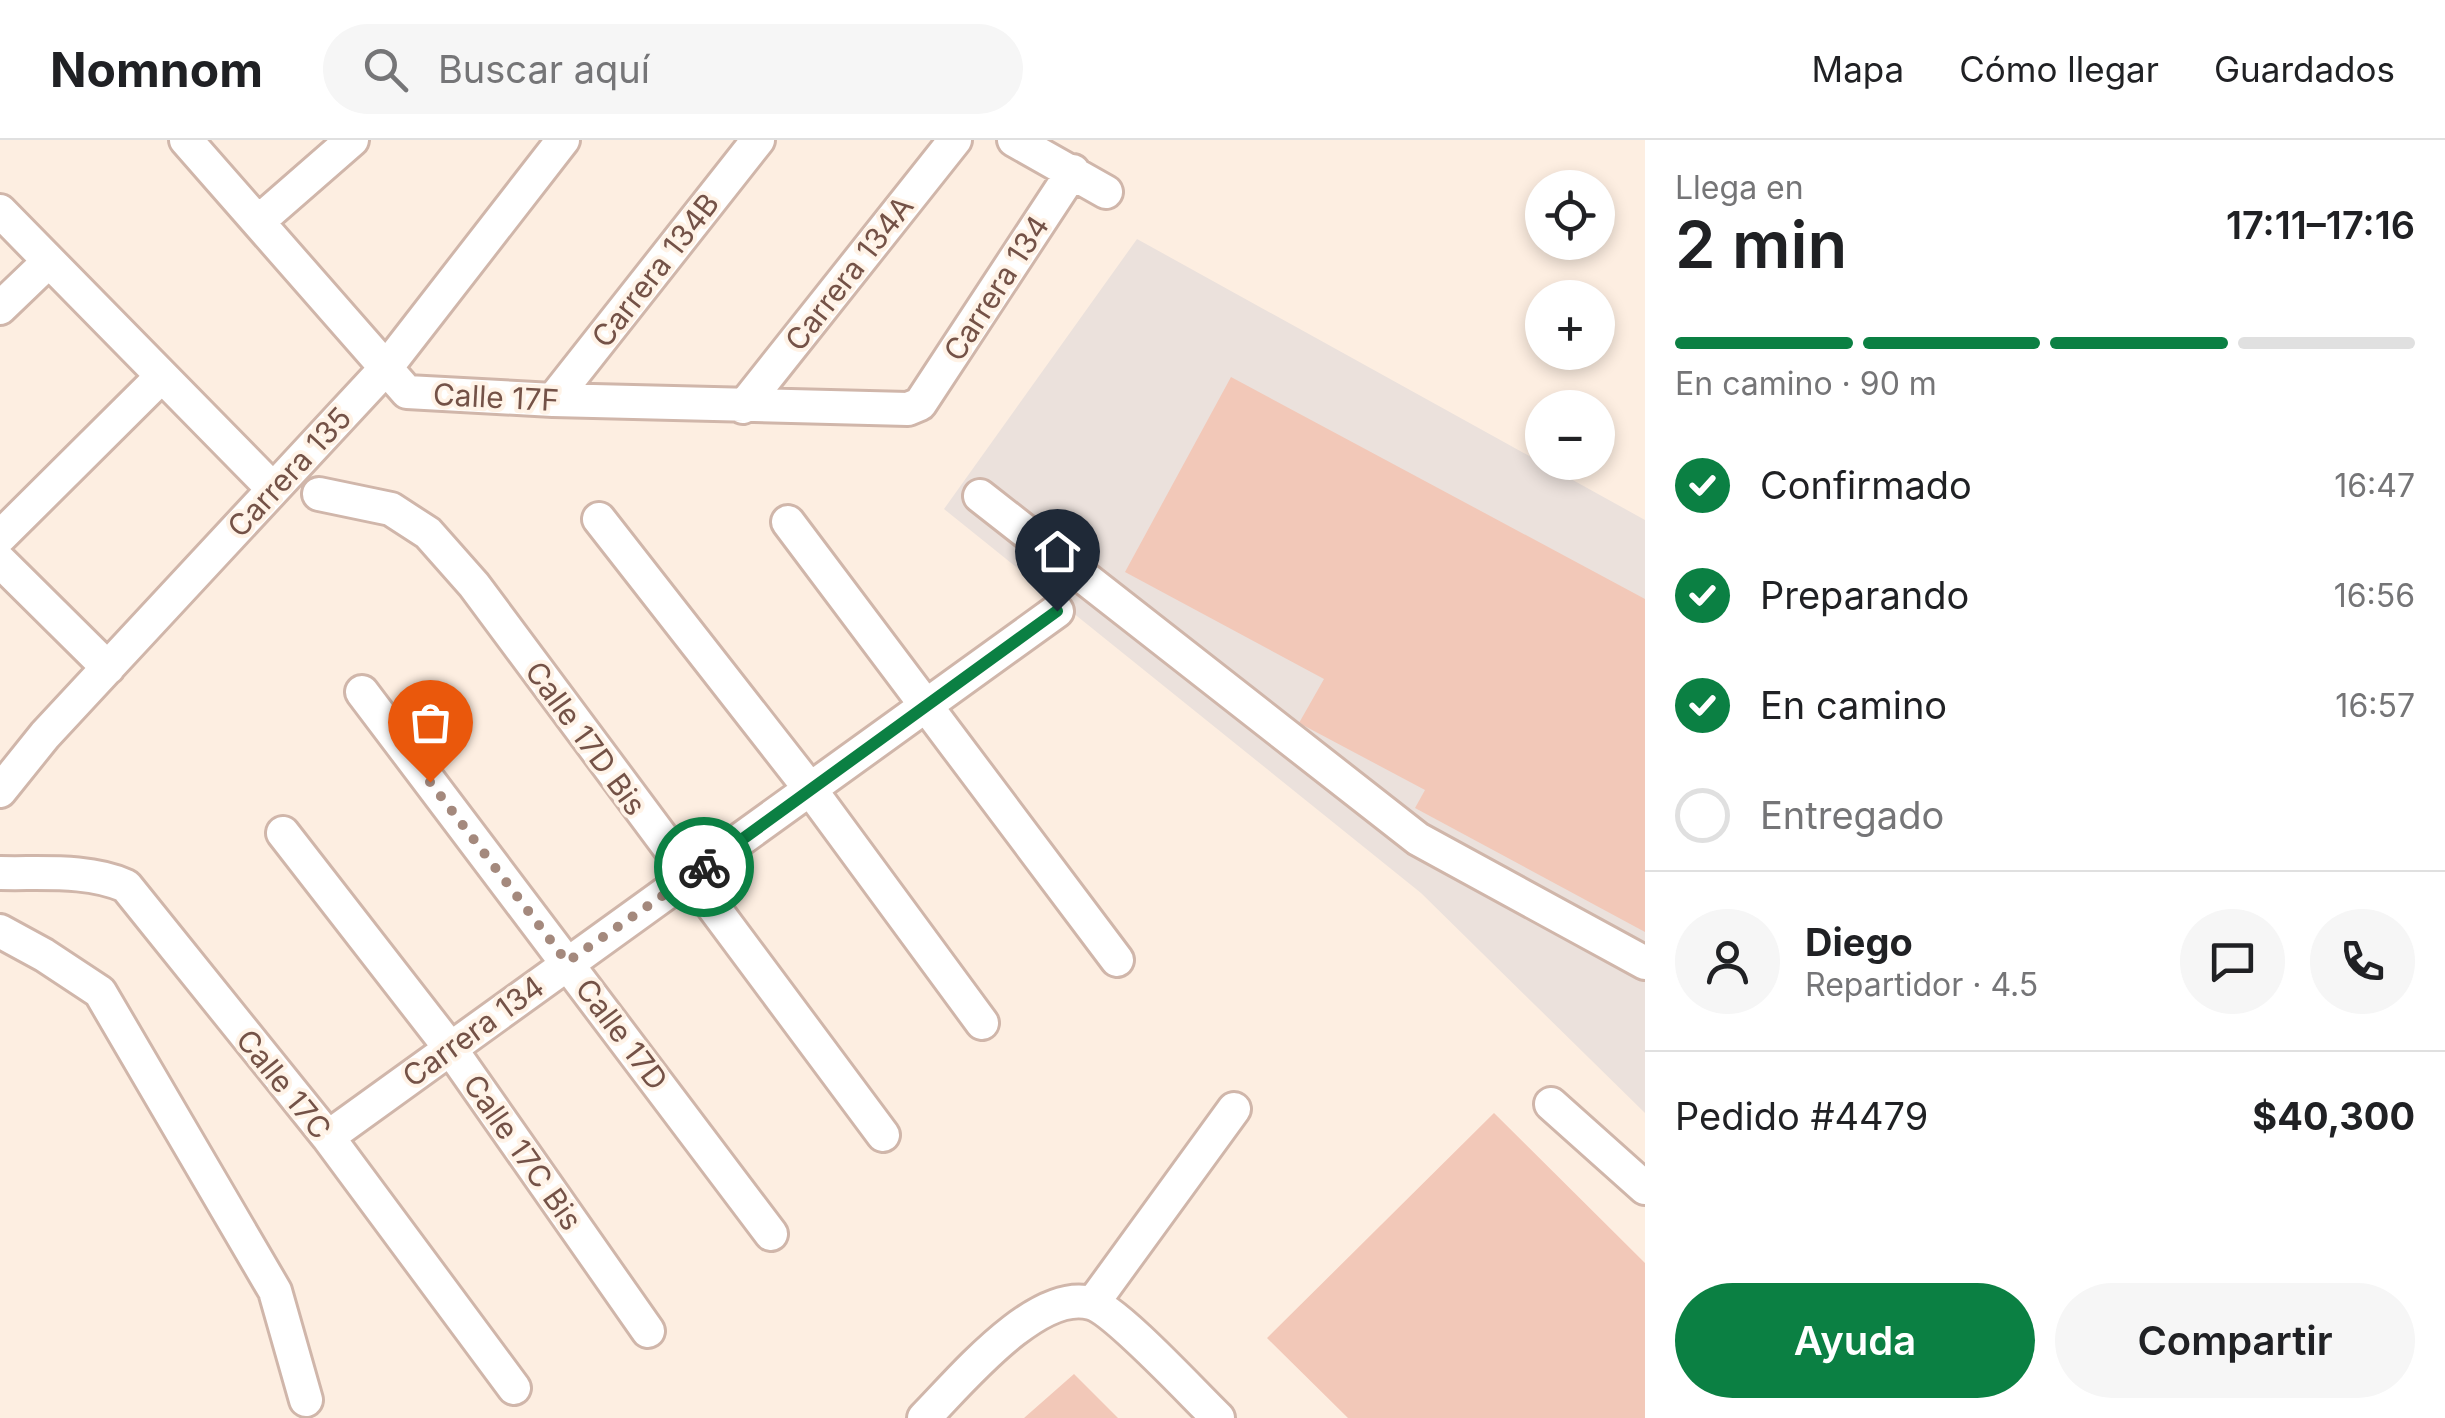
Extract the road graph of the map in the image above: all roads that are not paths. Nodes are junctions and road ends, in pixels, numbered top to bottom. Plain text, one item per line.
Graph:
1 (186, 140) edge
2 (352, 140) edge
3 (562, 140) edge
4 (758, 140) edge
5 (954, 140) edge
6 (1014, 140) edge
7 (1073, 171) junction
8 (1106, 192) dead end
9 (0, 211) edge
10 (258, 222) junction
11 (50, 261) junction
12 (0, 308) edge
13 (386, 368) junction
14 (162, 376) junction
15 (553, 400) junction
16 (920, 404) joint
17 (743, 406) junction
18 (274, 489) junction
19 (320, 494) dead end
20 (980, 496) dead end
21 (600, 519) dead end
22 (788, 522) dead end
23 (0, 537) edge
24 (0, 561) edge
25 (1057, 611) dead end
26 (108, 668) junction
27 (362, 692) dead end
28 (924, 705) junction
29 (810, 789) junction
30 (0, 791) edge
31 (283, 833) dead end
32 (0, 873) edge
33 (690, 878) junction
34 (0, 932) edge
35 (1117, 960) dead end
36 (567, 962) junction
37 (1645, 962) edge
38 (982, 1023) dead end
39 (450, 1048) junction
40 (1551, 1104) dead end
41 (1234, 1109) dead end
42 (883, 1136) dead end
43 (328, 1137) junction
44 (1645, 1188) edge
45 (771, 1234) dead end
46 (1080, 1303) junction
47 (648, 1331) dead end
48 (514, 1388) dead end
49 (306, 1400) dead end
50 (924, 1418) edge
51 (1218, 1418) edge

1 - 10 street, Calle 17F
2 - 10 street
3 - 13 street, Carrera 135
4 - 15 street, Carrera 134B
5 - 17 street, Carrera 134A
6 - 7 street
7 - 8 street
7 - 16 street, Carrera 134
9 - 11 street
10 - 13 street, Calle 17F
11 - 12 street
11 - 14 street
13 - 15 street, Calle 17F
13 - 18 street, Carrera 135
14 - 18 street
14 - 23 street
15 - 17 street, Calle 17F
16 - 17 street, Calle 17F
18 - 26 street, Carrera 135
19 - 33 street, Calle 17D Bis
20 - 37 street
21 - 29 street
22 - 28 street
24 - 26 street
25 - 28 street, Carrera 134
26 - 30 street, Carrera 135
27 - 36 street, Calle 17D
28 - 29 street, Carrera 134
28 - 35 street
29 - 33 street, Carrera 134
29 - 38 street
31 - 39 street, Calle 17C Bis
32 - 43 street, Calle 17C
33 - 36 street, Carrera 134
33 - 42 street, Calle 17D Bis
34 - 49 street
36 - 39 street, Carrera 134
36 - 45 street, Calle 17D
39 - 43 street, Carrera 134
39 - 47 street, Calle 17C Bis
40 - 44 street
41 - 46 street
43 - 48 street, Calle 17C
46 - 50 street
46 - 51 street

